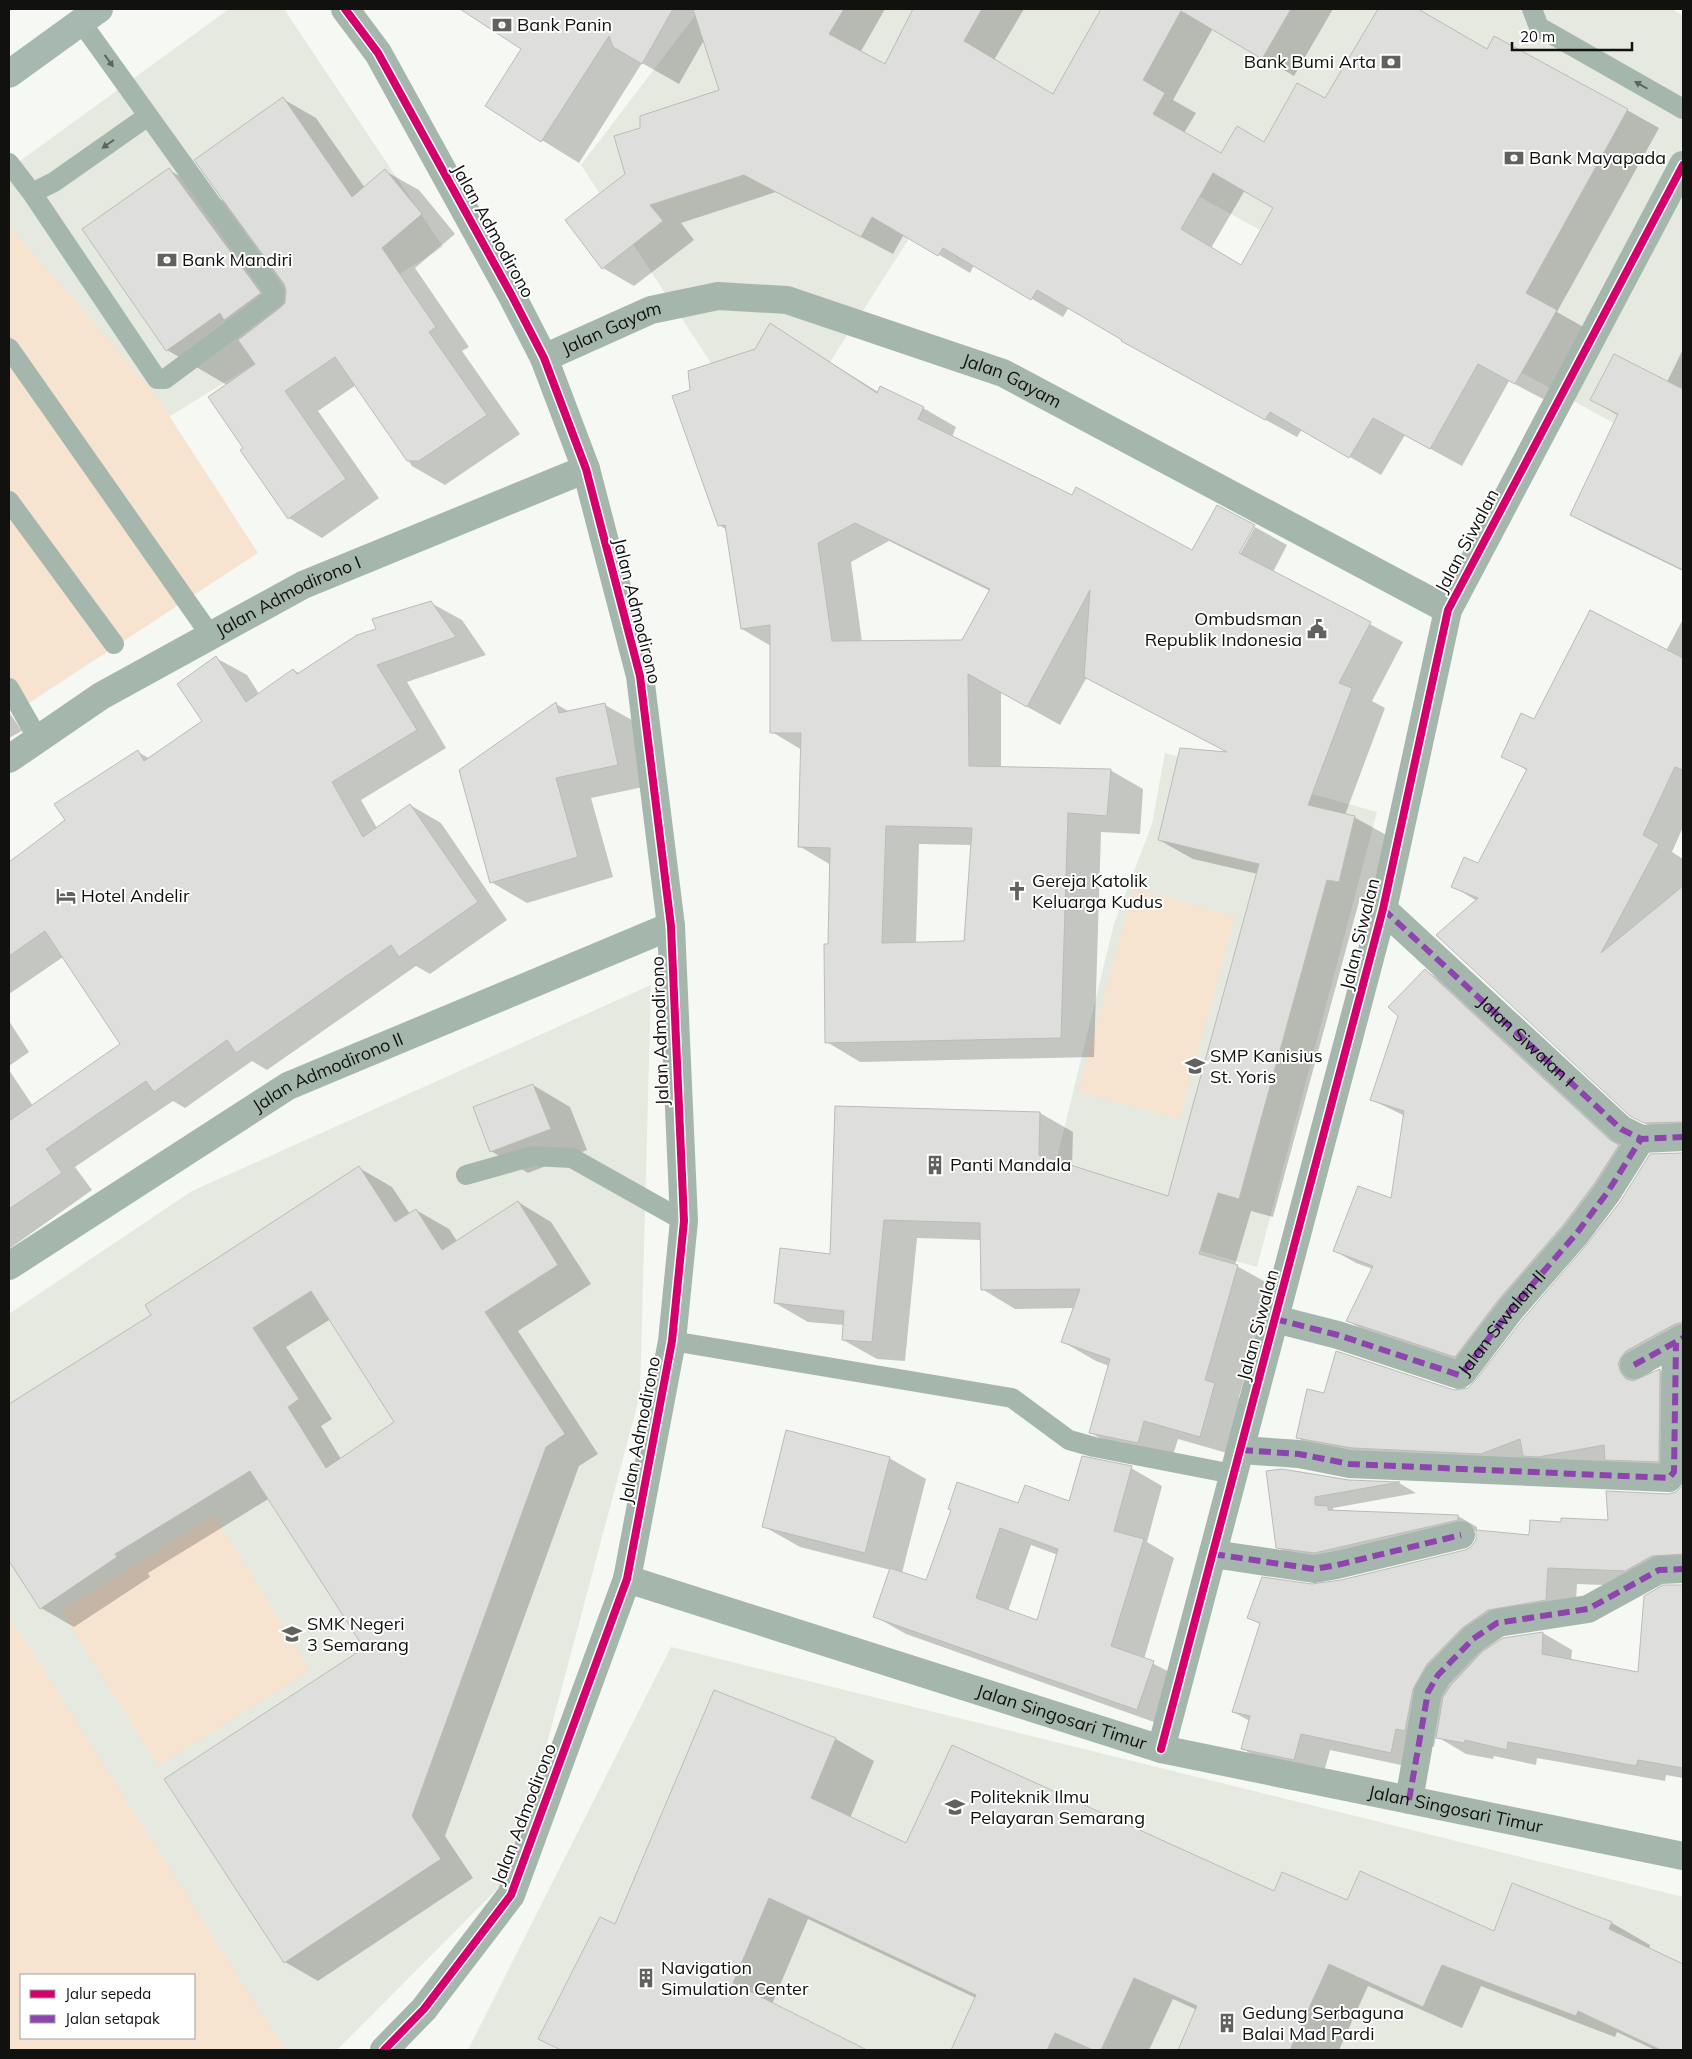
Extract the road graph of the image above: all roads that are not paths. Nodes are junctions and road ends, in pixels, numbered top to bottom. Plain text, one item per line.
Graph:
1 (345, 9) edge
2 (1532, 9) edge
3 (90, 15) edge
4 (9, 74) edge
5 (1683, 109) edge
6 (148, 116) junction
7 (9, 163) edge
8 (1683, 165) edge
9 (32, 193) junction
10 (9, 348) edge
11 (544, 358) junction
12 (586, 469) junction
13 (9, 501) edge
14 (1448, 610) junction
15 (211, 636) junction
16 (114, 644) dead end
17 (9, 688) edge
18 (38, 739) junction
19 (9, 759) edge
20 (1383, 909) junction
21 (671, 926) junction
22 (1683, 1137) edge
23 (1642, 1139) junction
24 (466, 1175) dead end
25 (684, 1221) junction
26 (9, 1266) edge
27 (1275, 1319) junction
28 (1680, 1340) edge
29 (672, 1341) junction
30 (1634, 1365) dead end
31 (1237, 1462) junction
32 (1461, 1536) dead end
33 (1213, 1554) junction
34 (1683, 1569) edge
35 (626, 1579) junction
36 (1161, 1748) junction
37 (1409, 1800) junction
38 (1683, 1856) edge
39 (384, 2050) edge

1 - 11 street, Jalan Admodirono
5 -> 2 lane
3 - 4 main road
3 -> 6 lane
6 -> 9 lane
6 - 9 lane
7 - 9 lane
8 - 14 street, Jalan Siwalan
10 - 15 lane
11 - 12 street, Jalan Admodirono
11 - 14 street, Jalan Gayam
12 - 15 street, Jalan Admodirono I
12 - 21 street, Jalan Admodirono
13 - 16 lane
14 - 20 street, Jalan Siwalan
15 - 18 street, Jalan Admodirono I
17 - 18 lane
18 - 19 street, Jalan Admodirono I
20 - 23 street, Jalan Siwalan I
20 - 27 street, Jalan Siwalan
21 - 25 street, Jalan Admodirono
21 - 26 street, Jalan Admodirono II
22 - 23 street, Jalan Siwalan I
23 - 27 street, Jalan Siwalan II
24 - 25 lane
25 - 29 street, Jalan Admodirono
27 - 31 street, Jalan Siwalan
28 - 30 street
28 - 31 street
29 - 31 lane
29 - 35 street, Jalan Admodirono
31 - 33 street, Jalan Siwalan
32 - 33 street
33 - 36 street, Jalan Siwalan
34 - 37 street
35 - 36 street, Jalan Singosari Timur
35 - 39 street, Jalan Admodirono
36 - 37 street, Jalan Singosari Timur
37 - 38 street, Jalan Singosari Timur

